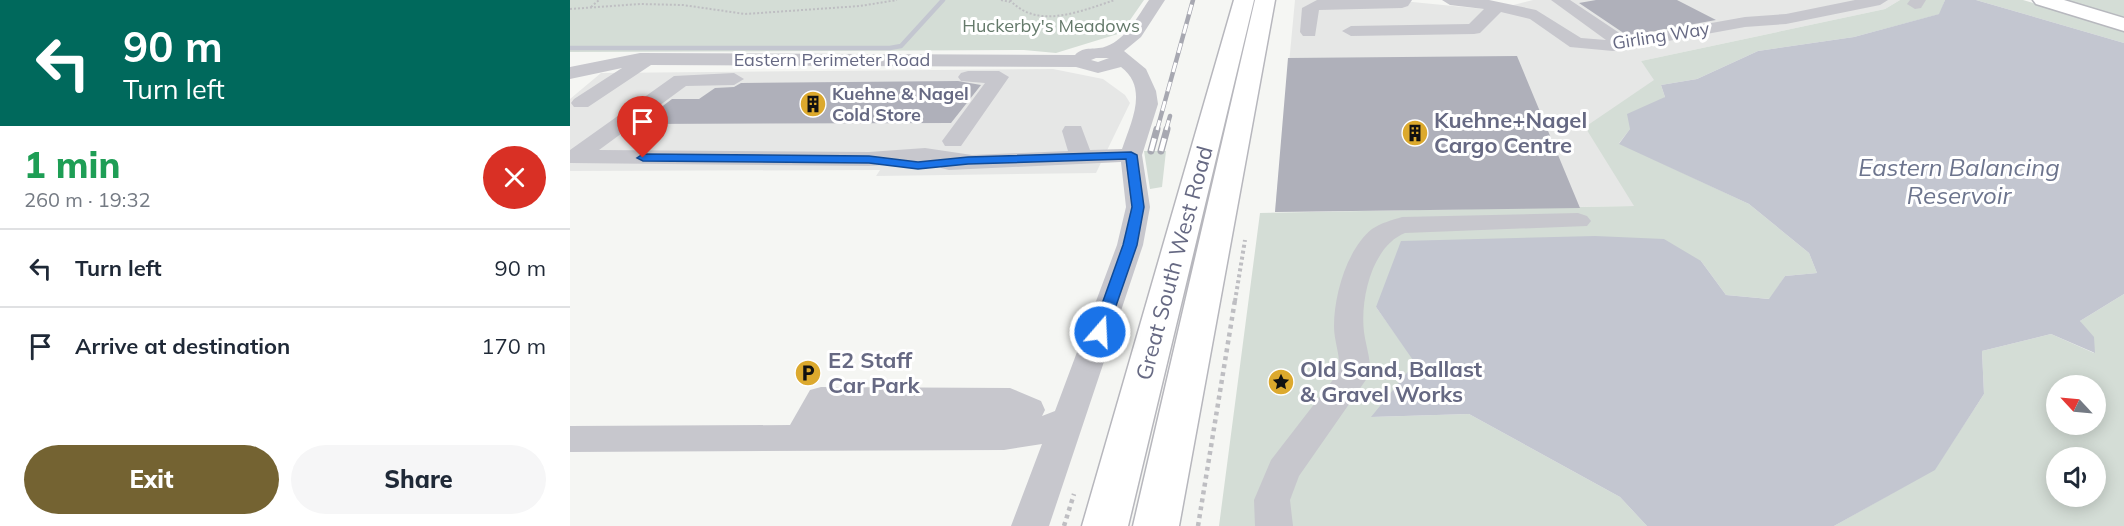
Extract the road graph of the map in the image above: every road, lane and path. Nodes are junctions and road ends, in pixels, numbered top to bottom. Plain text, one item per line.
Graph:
1 (599, 0) edge
2 (897, 0) edge
3 (1001, 0) edge
4 (1115, 0) edge
5 (1157, 0) edge
6 (1404, 0) edge
7 (1450, 0) edge
8 (1541, 0) edge
9 (1559, 0) edge
10 (1880, 0) edge
11 (2043, 0) edge
12 (1010, 1) edge
13 (1260, 1) edge
14 (1503, 7) junction
15 (590, 8) junction
16 (570, 9) edge
17 (2124, 25) edge
18 (1351, 31) dead end
19 (1309, 33) dead end
20 (1624, 44) junction
21 (1115, 54) junction
22 (651, 59) junction
23 (1085, 64) junction
24 (575, 69) edge
25 (948, 77) dead end
26 (734, 79) dead end
27 (1143, 84) junction
28 (575, 96) edge
29 (1073, 131) dead end
30 (919, 141) dead end
31 (952, 141) junction
32 (1131, 155) junction
33 (1081, 157) junction
34 (968, 161) junction
35 (1578, 221) dead end
36 (1246, 232) dead end
37 (818, 405) dead end
38 (1070, 418) junction
39 (570, 439) edge
40 (1030, 526) edge
41 (1105, 526) edge
42 (1156, 526) edge
43 (1198, 526) edge
44 (1274, 526) edge

1 - 15 path
2 - 15 path
3 - 12 path
4 - 12 path
5 - 21 street
6 - 19 street
7 - 14 street, Girling Way
8 - 14 street
9 - 20 street
10 - 20 street, Girling Way
11 - 17 main road
13 - 41 main road, Great South West Road
13 - 42 main road, Great South West Road
14 - 18 street
14 - 20 street, Girling Way
15 - 16 path
21 - 23 street
21 - 27 street
22 - 23 street, Eastern Perimeter Road
22 - 24 street, Eastern Perimeter Road
22 - 28 street
23 - 27 street
24 - 28 street
25 - 31 street
26 - 34 street
27 - 32 street
29 - 33 street
30 - 31 street
31 - 34 street
32 - 33 street
32 - 38 street
33 - 34 street
35 - 44 street
36 - 43 path
37 - 38 street
38 - 39 street
38 - 40 street

